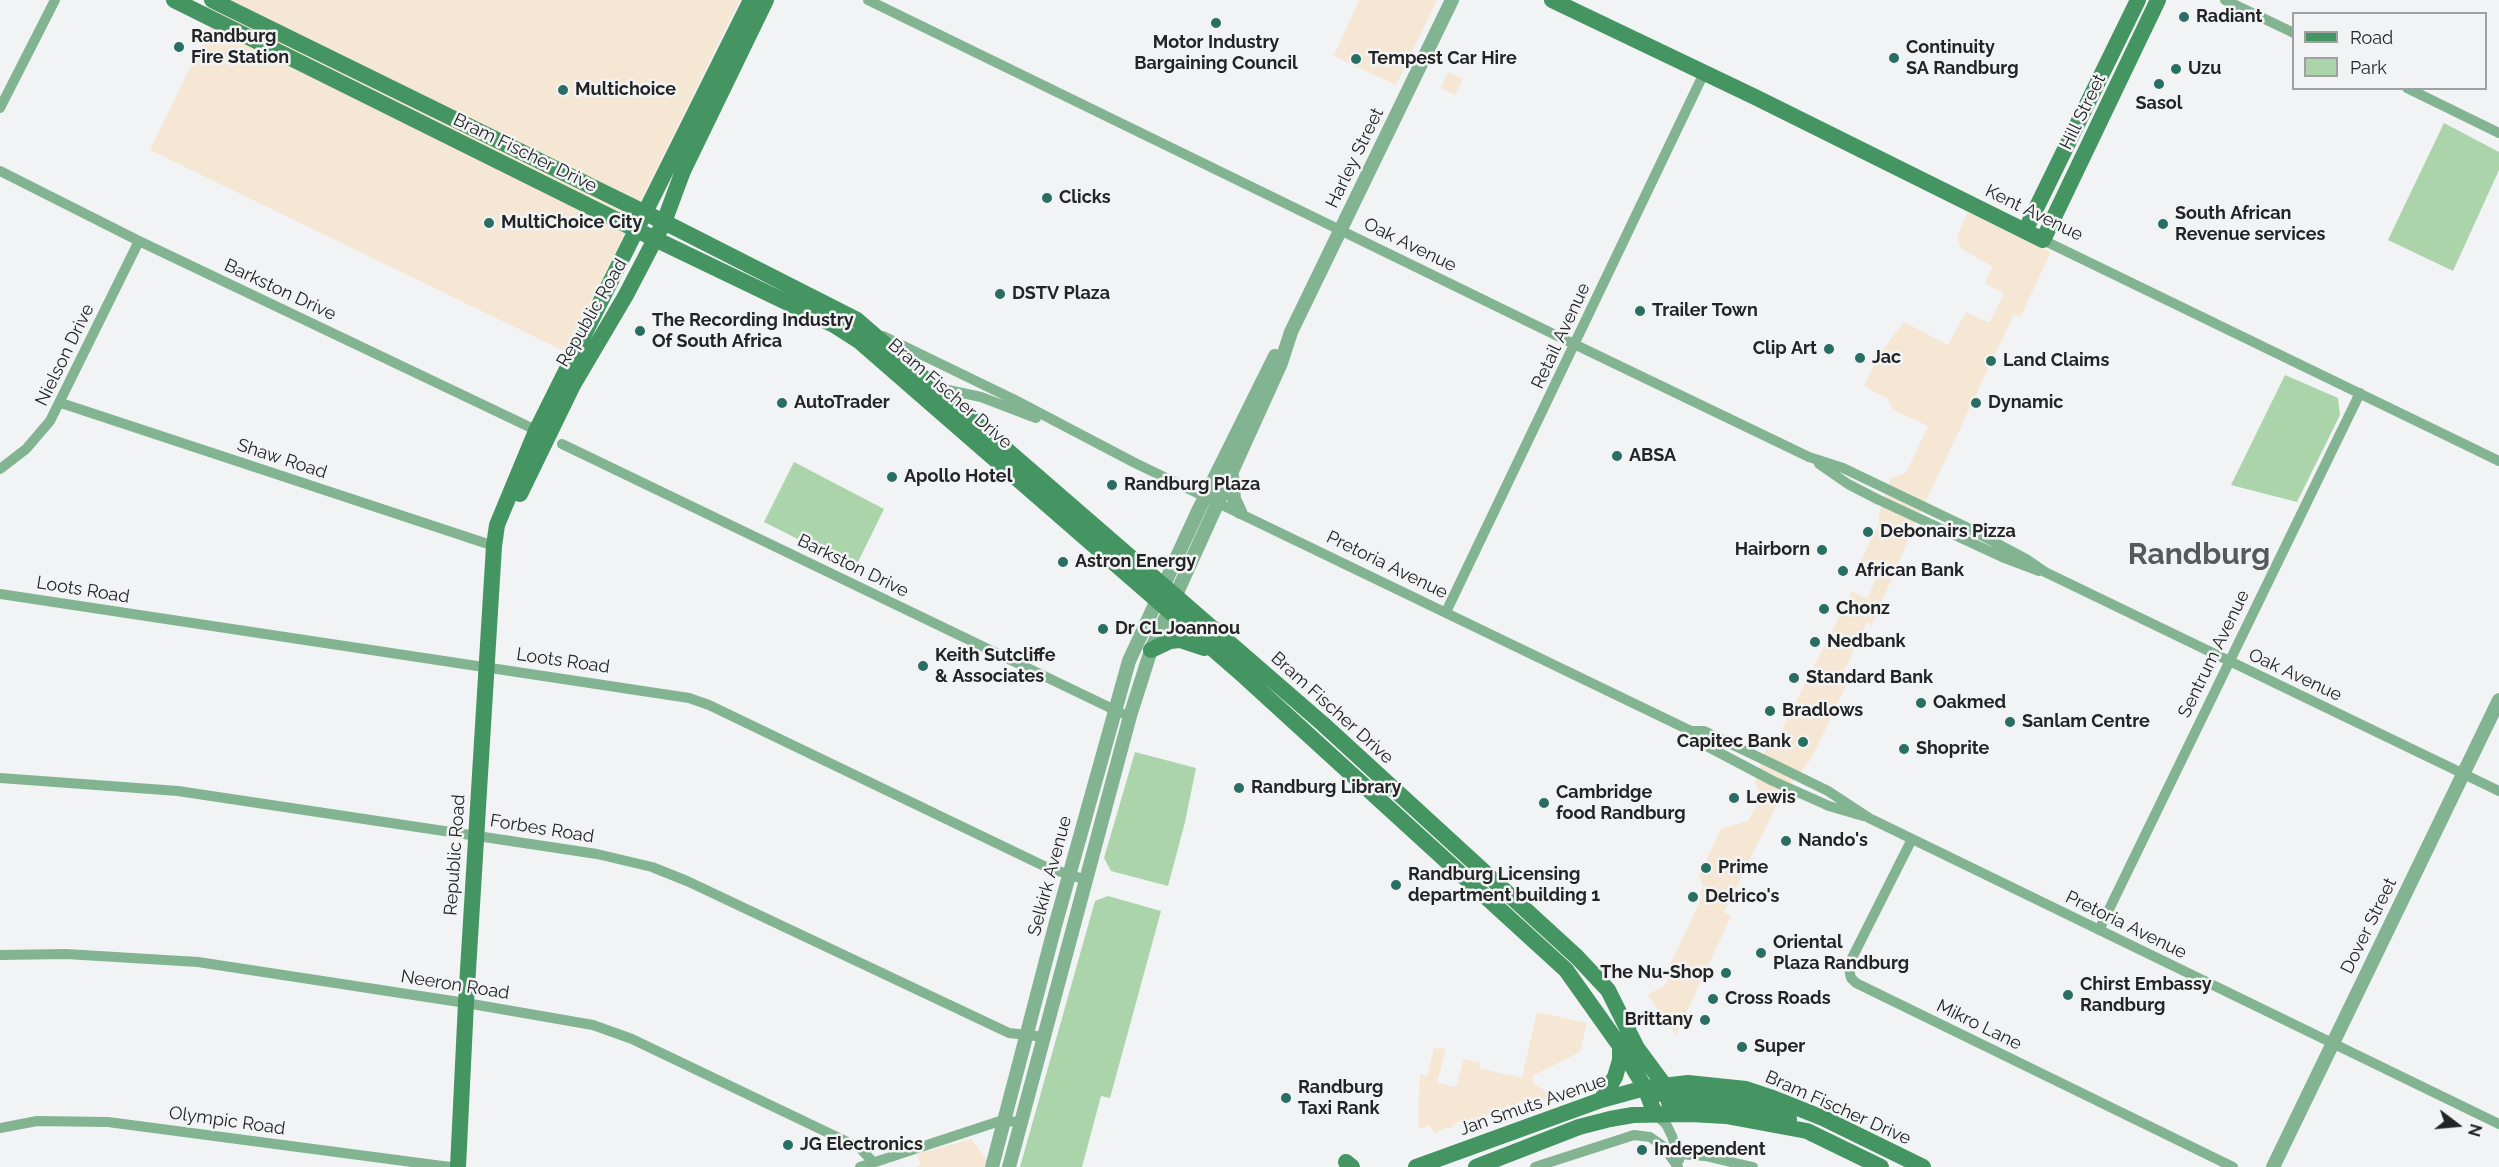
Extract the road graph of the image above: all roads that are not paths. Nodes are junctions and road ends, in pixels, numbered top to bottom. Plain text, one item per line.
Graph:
1 (55, 0) edge
2 (174, 0) edge
3 (212, 0) edge
4 (751, 0) edge
5 (766, 0) edge
6 (868, 0) edge
7 (1452, 0) edge
8 (1552, 0) edge
9 (2138, 0) edge
10 (2158, 0) edge
11 (2225, 0) edge
12 (2292, 32) edge
13 (1704, 73) junction
14 (2411, 90) edge
15 (0, 108) edge
16 (2499, 134) edge
17 (0, 171) edge
18 (645, 213) junction
19 (664, 222) junction
20 (1341, 229) junction
21 (636, 230) junction
22 (2025, 231) junction
23 (655, 239) junction
24 (2043, 240) junction
25 (139, 241) junction
26 (869, 329) junction
27 (1291, 332) junction
28 (1576, 345) junction
29 (909, 383) junction
30 (933, 387) junction
31 (2360, 393) junction
32 (61, 403) junction
33 (1067, 429) junction
34 (549, 437) junction
35 (2499, 460) edge
36 (0, 469) edge
37 (1232, 471) junction
38 (1211, 499) junction
39 (1240, 512) junction
40 (494, 546) junction
41 (0, 594) edge
42 (1165, 598) junction
43 (1446, 612) junction
44 (1151, 650) junction
45 (1218, 656) junction
46 (2228, 662) junction
47 (486, 667) junction
48 (2499, 700) edge
49 (1114, 710) junction
50 (1130, 716) junction
51 (2463, 774) junction
52 (0, 778) edge
53 (2499, 791) edge
54 (476, 836) junction
55 (1912, 839) junction
56 (1070, 875) junction
57 (1086, 880) junction
58 (2099, 930) junction
59 (0, 955) edge
60 (1608, 990) junction
61 (465, 1003) junction
62 (1027, 1035) junction
63 (1045, 1037) junction
64 (2332, 1043) junction
65 (1620, 1046) junction
66 (1688, 1083) junction
67 (1645, 1088) junction
68 (1666, 1091) junction
69 (1601, 1100) junction
70 (1655, 1114) junction
71 (1672, 1114) junction
72 (1003, 1120) junction
73 (1021, 1123) junction
74 (2499, 1124) edge
75 (0, 1128) edge
76 (1808, 1131) junction
77 (1672, 1136) junction
78 (1545, 1141) junction
79 (1679, 1154) junction
80 (873, 1162) junction
81 (1547, 1165) edge
82 (450, 1167) edge
83 (458, 1167) edge
84 (860, 1167) edge
85 (992, 1167) edge
86 (1009, 1167) edge
87 (1416, 1167) edge
88 (1476, 1167) edge
89 (1534, 1167) edge
90 (1679, 1167) edge
91 (1753, 1167) edge
92 (1881, 1167) edge
93 (1923, 1167) edge
94 (2233, 1167) edge
95 (2273, 1167) edge

1 - 15 street
2 - 21 main road, Bram Fischer Drive
3 - 18 main road, Bram Fischer Drive
4 - 18 main road, Republic Road
5 - 19 main road, Republic Road
6 - 20 street, Oak Avenue
7 - 20 street, Harley Street
8 - 13 main road, Kent Avenue
9 - 22 main road, Hill Street
10 - 24 main road, Hill Street
11 - 12 street
13 - 22 main road, Kent Avenue
13 - 28 street, Retail Avenue
14 - 16 street
17 - 25 street, Barkston Drive
18 - 19 main road, Bram Fischer Drive
18 - 21 main road, Republic Road
19 - 23 main road, Republic Road
19 - 26 main road, Bram Fischer Drive
20 - 27 street, Harley Street
20 - 28 street, Oak Avenue
21 - 23 main road, Bram Fischer Drive
21 - 34 main road, Republic Road
22 - 24 main road, Kent Avenue
23 - 29 main road, Bram Fischer Drive
23 - 34 main road, Republic Road
24 - 31 street, Kent Avenue
25 - 32 street, Nielson Drive
25 - 34 street, Barkston Drive
26 - 30 main road, Bram Fischer Drive
26 - 33 street, Pretoria Avenue
27 - 37 street, Harley Street
27 - 38 street, Harley Street
28 - 43 street, Retail Avenue
28 - 46 street, Oak Avenue
29 - 30 street, Pretoria Avenue
29 - 42 main road, Bram Fischer Drive
30 - 33 street, Pretoria Avenue
30 - 42 main road, Bram Fischer Drive
31 - 35 street, Kent Avenue
31 - 46 street, Sentrum Avenue
32 - 36 street, Nielson Drive
32 - 40 street, Shaw Road
33 - 38 street, Pretoria Avenue
34 - 40 main road, Republic Road
34 - 49 street, Barkston Drive
37 - 38 street, Harley Street
37 - 39 street
38 - 39 street, Pretoria Avenue
38 - 42 street, Harley Street
39 - 43 street, Pretoria Avenue
40 - 47 main road, Republic Road
41 - 47 street, Loots Road
42 - 44 street, Selkirk Avenue
42 - 45 main road, Bram Fischer Drive
42 - 49 street, Selkirk Avenue
42 - 60 main road, Bram Fischer Drive
43 - 55 street, Pretoria Avenue
44 - 45 main road
44 - 50 street, Selkirk Avenue
45 - 65 main road, Bram Fischer Drive
46 - 51 street, Oak Avenue
46 - 58 street, Sentrum Avenue
47 - 54 main road, Republic Road
47 - 56 street, Loots Road
48 - 51 street, Dover Street
49 - 50 street, Barkston Drive
49 - 56 street, Selkirk Avenue
50 - 57 street, Selkirk Avenue
51 - 53 street, Oak Avenue
51 - 64 street, Dover Street
52 - 54 street, Forbes Road
54 - 61 main road, Republic Road
54 - 62 street, Forbes Road
55 - 58 street, Pretoria Avenue
55 - 94 street, Mikro Lane
56 - 57 street, Loots Road
56 - 62 street, Selkirk Avenue
57 - 63 street, Selkirk Avenue
58 - 64 street, Pretoria Avenue
59 - 61 street, Neeron Road
60 - 66 main road
60 - 68 main road, Bram Fischer Drive
61 - 80 street, Neeron Road
61 - 83 main road, Republic Road
62 - 63 street, Forbes Road
62 - 72 street, Selkirk Avenue
63 - 73 street, Selkirk Avenue
64 - 74 street, Pretoria Avenue
64 - 95 street, Dover Street
65 - 67 main road, Bram Fischer Drive
65 - 69 main road
66 - 68 main road, Bram Fischer Drive
66 - 93 main road, Bram Fischer Drive
67 - 68 main road, Jan Smuts Avenue
67 - 69 main road, Jan Smuts Avenue
67 - 70 main road, Bram Fischer Drive
68 - 71 main road, Bram Fischer Drive
68 - 76 main road
69 - 87 main road, Jan Smuts Avenue
70 - 71 main road, Jan Smuts Avenue
70 - 77 street
70 - 78 main road, Jan Smuts Avenue
71 - 76 main road, Bram Fischer Drive
71 - 77 street
72 - 73 street
72 - 80 street
72 - 85 street, Selkirk Avenue
73 - 86 street, Selkirk Avenue
75 - 82 street, Olympic Road
76 - 92 main road, Bram Fischer Drive
77 - 79 street
78 - 81 street
78 - 88 main road, Jan Smuts Avenue
79 - 90 street
79 - 91 street
80 - 84 street
81 - 89 street
81 - 90 street

